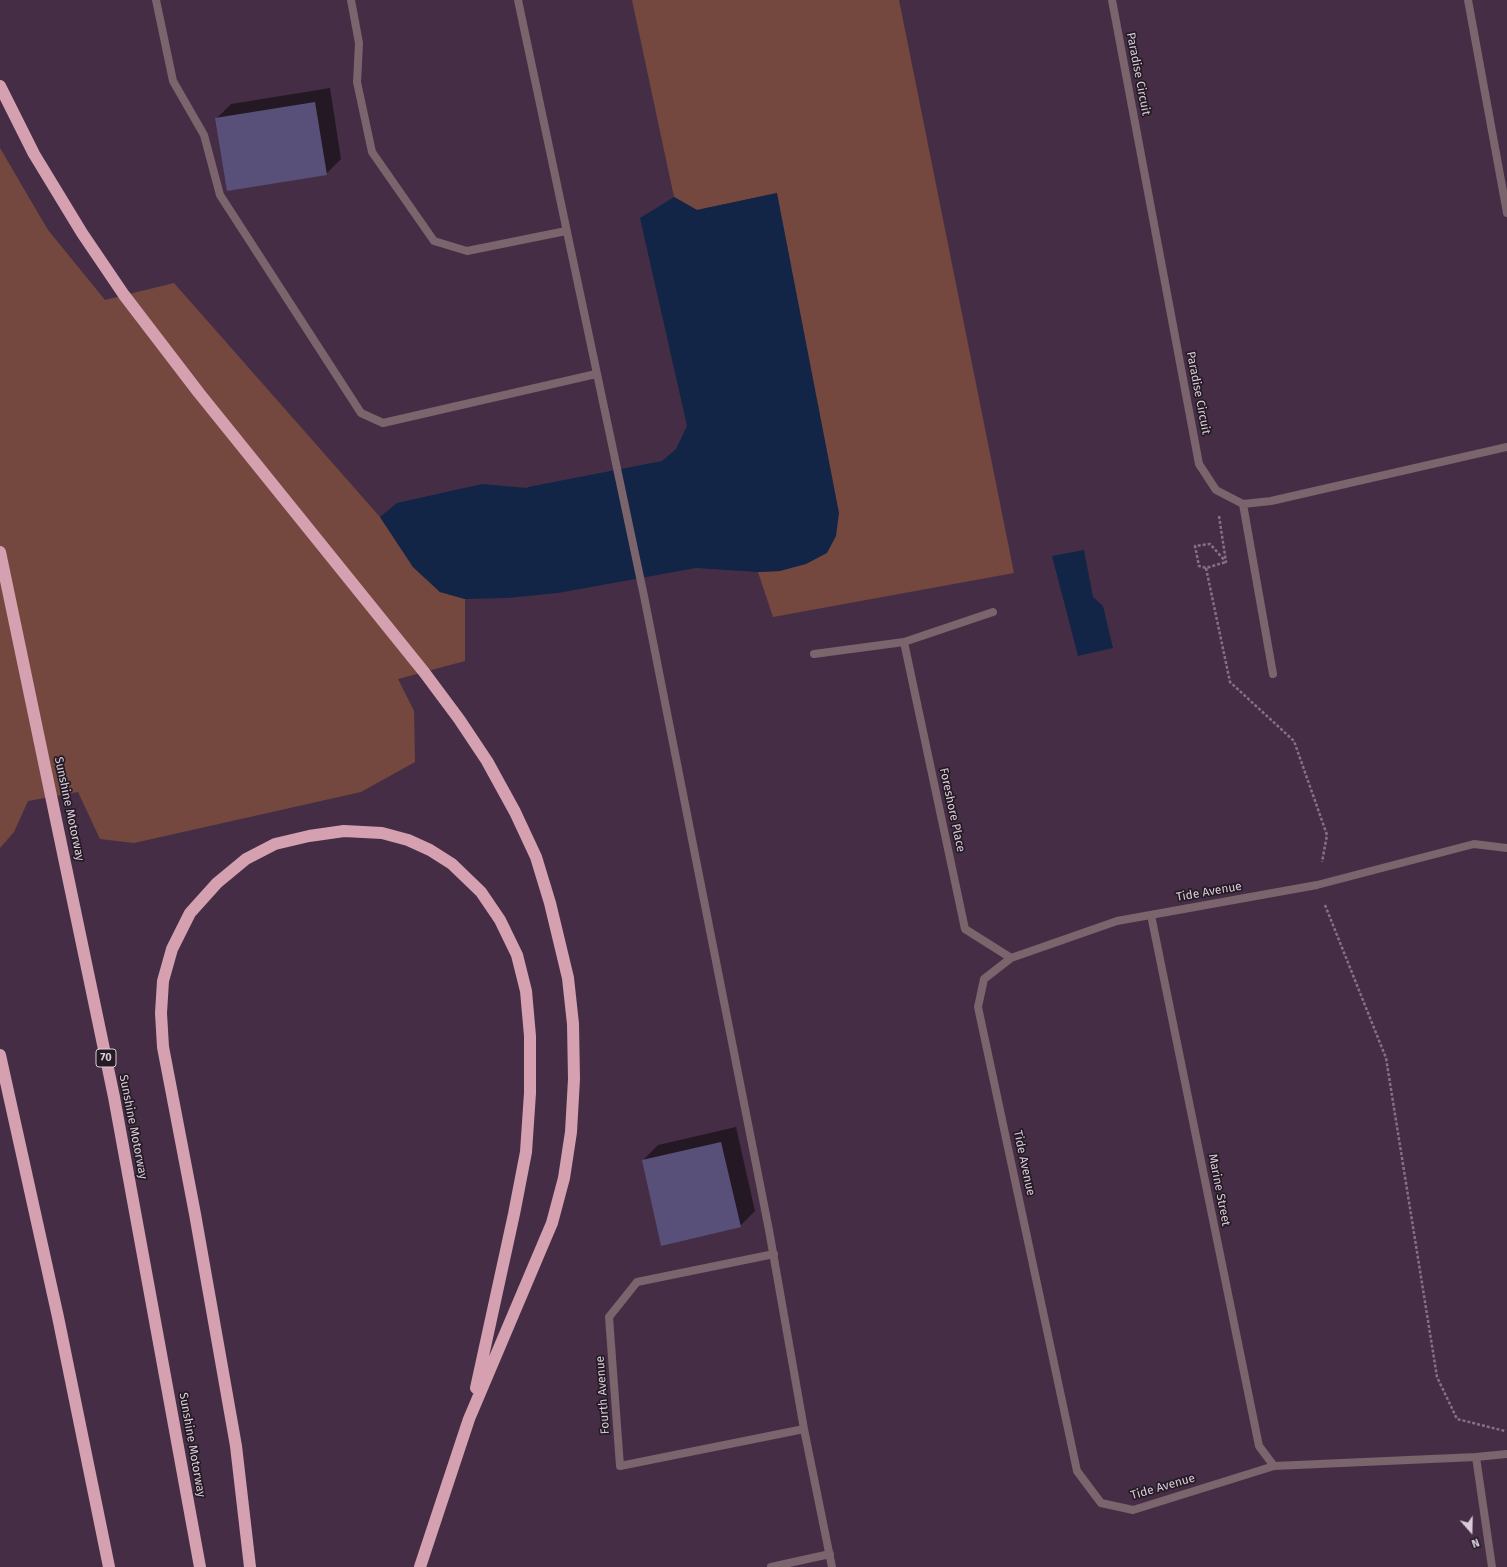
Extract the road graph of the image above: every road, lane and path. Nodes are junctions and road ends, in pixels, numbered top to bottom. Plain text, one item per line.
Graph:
1 (156, 0) edge
2 (351, 0) edge
3 (518, 0) edge
4 (1112, 0) edge
5 (1468, 0) edge
6 (0, 86) edge
7 (1507, 213) edge
8 (566, 231) junction
9 (596, 374) junction
10 (1507, 447) edge
11 (1216, 490) junction
12 (1243, 504) junction
13 (0, 552) edge
14 (1226, 562) junction
15 (1206, 568) junction
16 (993, 612) dead end
17 (904, 642) junction
18 (814, 654) dead end
19 (1273, 674) dead end
20 (1507, 848) edge
21 (1318, 885) junction
22 (1150, 914) junction
23 (1011, 958) junction
24 (0, 1055) edge
25 (774, 1254) junction
26 (469, 1419) junction
27 (804, 1429) junction
28 (1507, 1432) edge
29 (1507, 1454) edge
30 (1476, 1457) junction
31 (1274, 1466) junction
32 (830, 1554) junction
33 (109, 1567) edge
34 (200, 1567) edge
35 (250, 1567) edge
36 (420, 1567) edge
37 (771, 1567) edge
38 (832, 1567) edge
39 (1492, 1567) edge

1 - 9 lane
2 - 8 lane
3 - 8 lane
4 - 11 lane, Paradise Circuit
5 - 7 lane
6 - 26 highway
8 - 9 lane
9 - 25 lane
10 - 12 lane
11 - 12 lane, Paradise Circuit
11 - 14 path
12 - 19 lane
13 - 34 highway, Sunshine Motorway / 70
14 - 15 path
14 - 15 path
15 - 21 path
16 - 17 lane
17 - 18 lane
17 - 23 lane, Foreshore Place
20 - 21 lane, Tide Avenue
21 - 22 lane, Tide Avenue
21 - 28 path
22 - 23 lane, Tide Avenue
22 - 31 lane, Marine Street
23 - 31 lane, Tide Avenue
24 - 33 highway
25 - 27 lane
25 - 27 lane, Fourth Avenue
26 - 35 highway
26 - 36 highway
27 - 32 lane
29 - 30 lane, Tide Avenue
30 - 31 lane, Tide Avenue
30 - 39 lane
32 - 37 lane
32 - 38 lane

